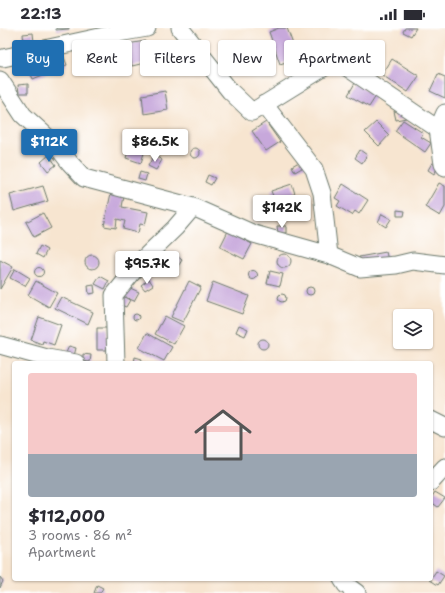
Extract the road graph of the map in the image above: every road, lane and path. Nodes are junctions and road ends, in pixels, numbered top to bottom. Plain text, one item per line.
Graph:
1 (147, 28) edge
2 (180, 28) edge
3 (118, 31) edge
4 (1, 59) edge
5 (0, 80) edge
6 (264, 104) junction
7 (445, 113) edge
8 (438, 129) junction
9 (445, 167) edge
10 (193, 207) junction
11 (328, 255) junction
12 (445, 265) edge
13 (0, 344) edge
14 (65, 361) edge
15 (116, 361) edge
16 (433, 421) edge
17 (445, 427) edge
18 (445, 467) edge
19 (433, 480) edge

1 - 3 street
2 - 6 street
3 - 4 street
5 - 10 street
6 - 8 street
6 - 11 street
7 - 8 street
8 - 9 street
10 - 11 street
10 - 15 street
11 - 12 street
13 - 14 street
16 - 17 street
18 - 19 street

